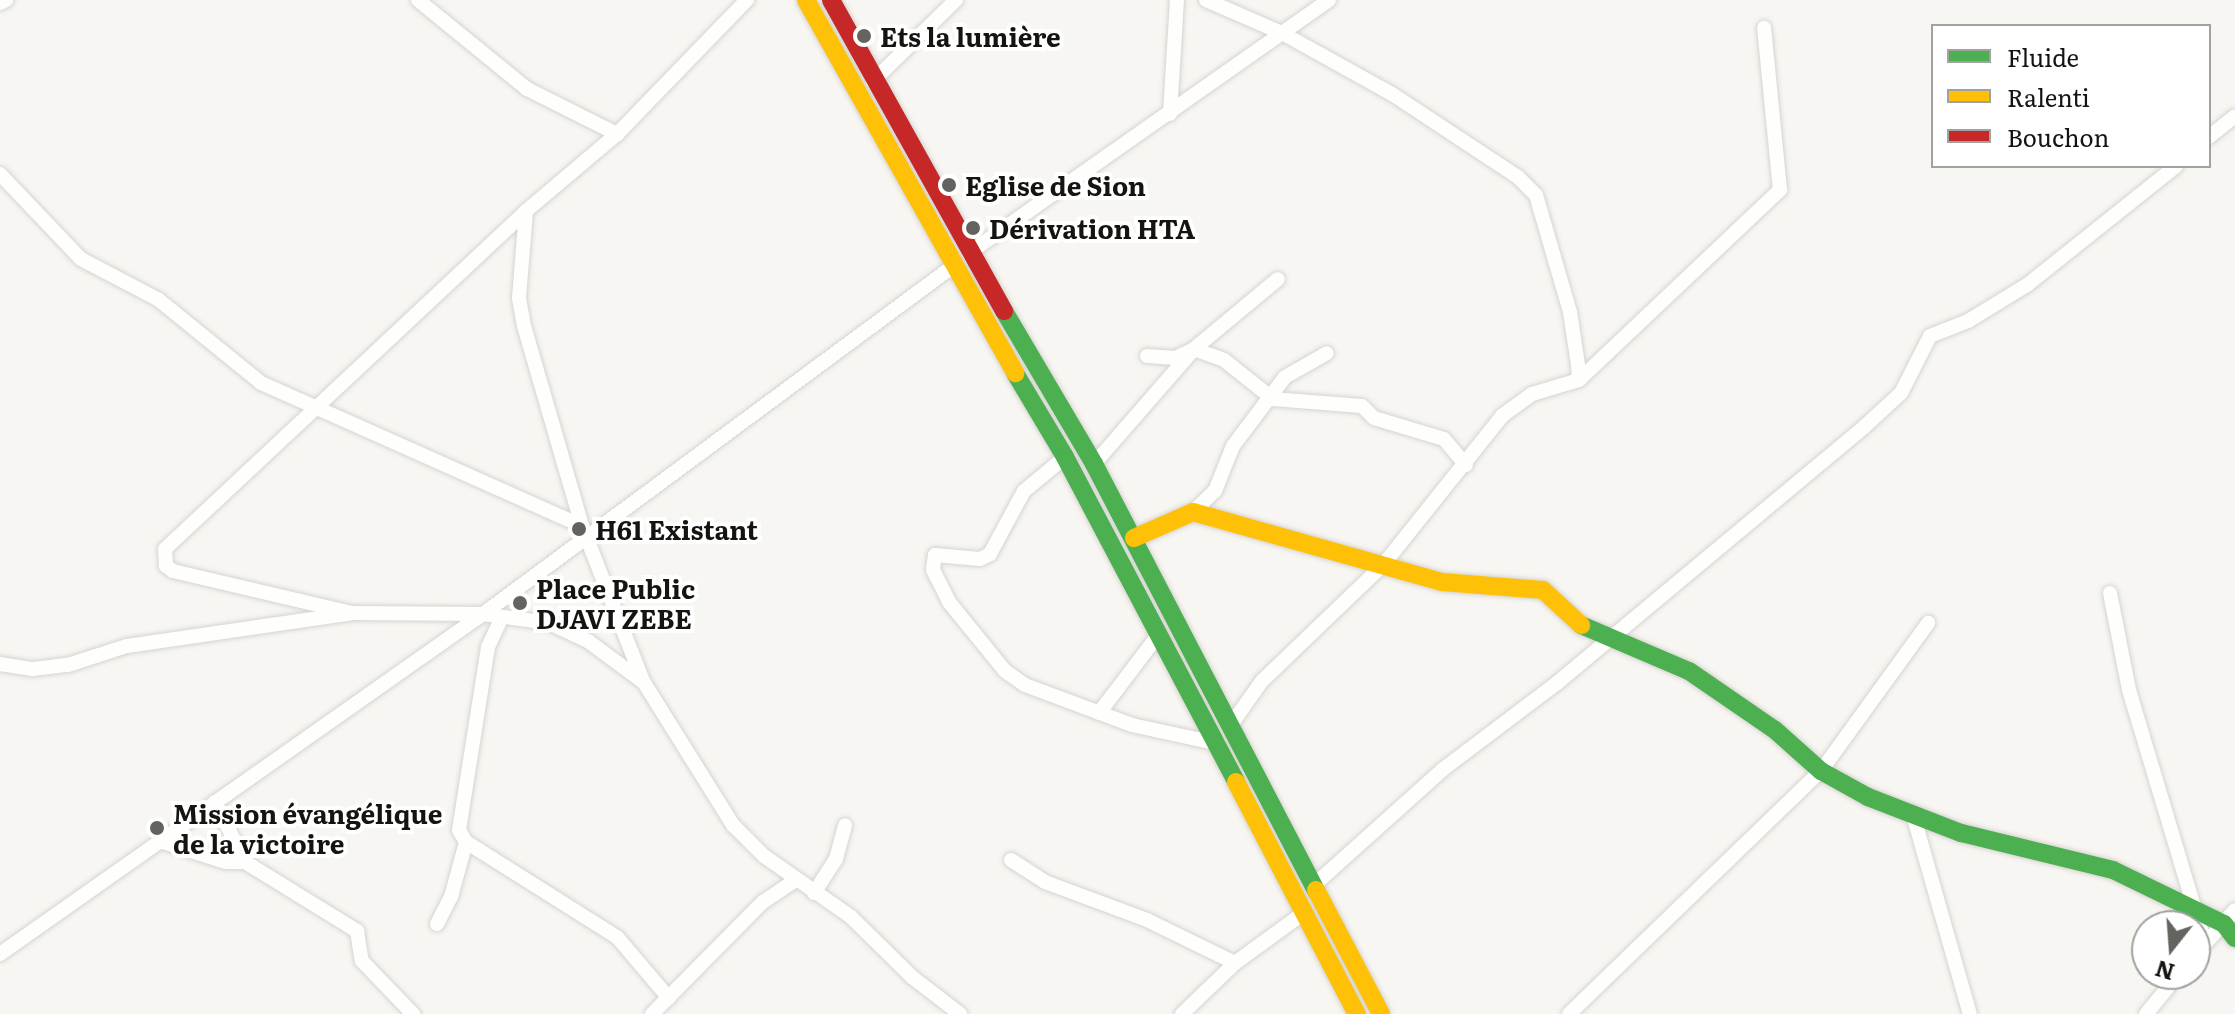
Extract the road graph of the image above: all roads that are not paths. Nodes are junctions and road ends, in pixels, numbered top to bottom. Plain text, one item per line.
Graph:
1 (6, 0) edge
2 (418, 0) edge
3 (747, 0) edge
4 (806, 0) edge
5 (831, 0) edge
6 (956, 0) edge
7 (1177, 0) edge
8 (1206, 0) edge
9 (1329, 0) edge
10 (0, 3) edge
11 (1764, 28) dead end
12 (1282, 33) junction
13 (873, 81) junction
14 (1170, 114) junction
15 (2235, 116) edge
16 (617, 134) junction
17 (2211, 135) edge
18 (2173, 168) edge
19 (0, 174) edge
20 (526, 211) junction
21 (969, 253) junction
22 (952, 267) junction
23 (1278, 279) dead end
24 (1194, 349) junction
25 (1327, 353) dead end
26 (1147, 356) dead end
27 (1579, 380) junction
28 (1273, 399) junction
29 (321, 405) junction
30 (1065, 457) junction
31 (1094, 464) junction
32 (1466, 465) junction
33 (1193, 512) junction
34 (586, 531) junction
35 (1134, 538) junction
36 (1384, 564) junction
37 (2110, 593) dead end
38 (352, 613) junction
39 (483, 614) junction
40 (502, 617) junction
41 (1928, 623) dead end
42 (1159, 634) junction
43 (1607, 637) junction
44 (0, 664) edge
45 (643, 681) junction
46 (1099, 713) junction
47 (1233, 722) junction
48 (1219, 744) junction
49 (1821, 771) junction
50 (215, 802) junction
51 (1914, 818) junction
52 (845, 825) dead end
53 (160, 841) junction
54 (466, 842) junction
55 (1011, 860) dead end
56 (245, 862) junction
57 (796, 880) junction
58 (1314, 885) junction
59 (814, 893) junction
60 (2194, 908) junction
61 (1305, 912) junction
62 (437, 924) dead end
63 (2231, 924) edge
64 (2211, 941) edge
65 (0, 954) edge
66 (1235, 963) junction
67 (2166, 990) edge
68 (669, 998) junction
69 (413, 1014) edge
70 (652, 1014) edge
71 (960, 1014) edge
72 (1182, 1014) edge
73 (1357, 1014) edge
74 (1381, 1014) edge
75 (1569, 1014) edge
76 (1970, 1014) edge
77 (2146, 1014) edge

1 - 10 street
2 - 16 street
3 - 16 street
4 - 22 main road
5 - 13 main road
6 - 13 street
7 - 14 street
8 - 12 street
9 - 12 street
11 - 27 street
12 - 14 street
12 - 27 street
13 - 21 main road
14 - 21 street
15 - 17 street
16 - 20 street
18 - 43 street
19 - 29 street
20 - 29 street
20 - 34 street
21 - 31 main road
22 - 30 main road
22 - 34 street
23 - 24 street
24 - 26 street
24 - 28 street
24 - 31 street
25 - 28 street
27 - 32 street
28 - 32 street
28 - 33 street
29 - 34 street
29 - 38 street
30 - 42 main road
30 - 46 street
31 - 35 main road
32 - 36 street
33 - 35 main road
33 - 36 main road
34 - 39 street
34 - 45 street
35 - 47 main road
36 - 43 main road
36 - 47 street
37 - 60 street
38 - 39 street
38 - 44 street
39 - 40 street
39 - 50 street
40 - 45 street
40 - 54 street
41 - 49 street
42 - 46 street
42 - 48 main road
43 - 49 main road
43 - 58 street
45 - 57 street
46 - 48 street
47 - 58 main road
48 - 61 main road
49 - 51 main road
49 - 75 street
50 - 53 street
50 - 56 street
51 - 60 main road
51 - 76 street
52 - 59 street
53 - 56 street
53 - 65 street
54 - 62 street
54 - 68 street
55 - 66 street
56 - 69 street
57 - 59 street
57 - 68 street
58 - 74 main road
59 - 71 street
60 - 63 main road
61 - 66 street
61 - 73 main road
63 - 64 street
66 - 72 street
67 - 77 street
68 - 70 street

